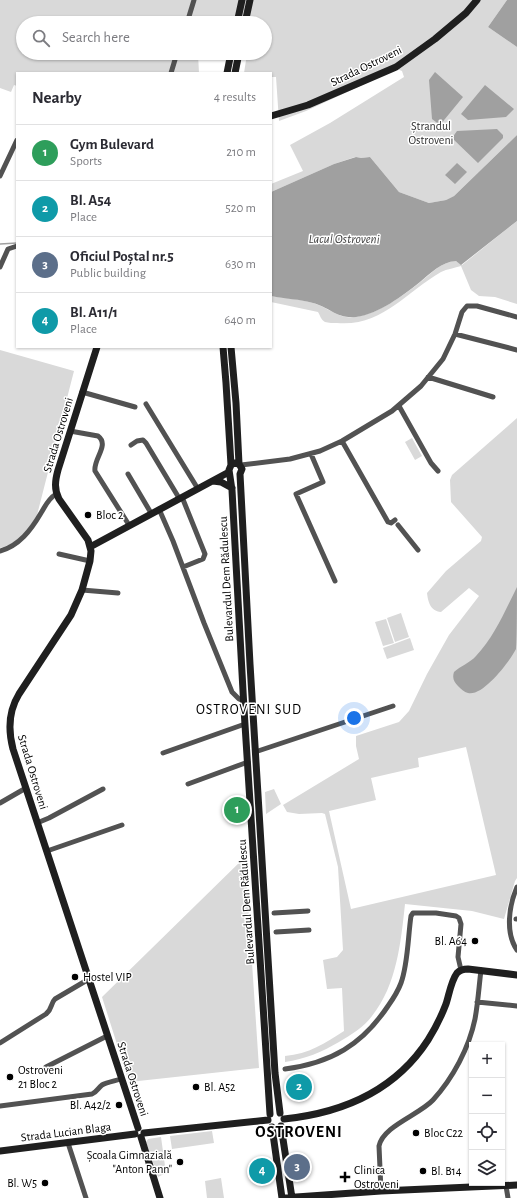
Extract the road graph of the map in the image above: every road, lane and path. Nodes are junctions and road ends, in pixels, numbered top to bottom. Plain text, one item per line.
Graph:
1 (194, 0) edge
2 (242, 0) edge
3 (250, 0) edge
4 (477, 0) edge
5 (188, 16) edge
6 (239, 16) edge
7 (247, 16) edge
8 (175, 60) edge
9 (230, 60) edge
10 (238, 60) edge
11 (171, 72) edge
12 (227, 72) edge
13 (235, 72) edge
14 (272, 116) edge
15 (16, 142) edge
16 (0, 176) edge
17 (16, 246) edge
18 (0, 268) edge
19 (517, 317) edge
20 (455, 334) junction
21 (96, 348) edge
22 (223, 348) edge
23 (231, 348) edge
24 (517, 350) edge
25 (428, 378) junction
26 (82, 392) junction
27 (493, 397) dead end
28 (146, 404) dead end
29 (399, 406) junction
30 (135, 407) dead end
31 (70, 431) junction
32 (342, 442) junction
33 (132, 445) dead end
34 (311, 454) junction
35 (240, 468) junction
36 (230, 470) junction
37 (438, 471) dead end
38 (128, 474) dead end
39 (211, 482) junction
40 (198, 488) junction
41 (232, 488) junction
42 (56, 494) junction
43 (181, 498) junction
44 (159, 509) junction
45 (151, 513) junction
46 (129, 525) junction
47 (90, 547) junction
48 (0, 550) edge
49 (418, 550) dead end
50 (59, 554) dead end
51 (90, 561) junction
52 (183, 567) junction
53 (335, 581) dead end
54 (82, 590) junction
55 (118, 593) dead end
56 (244, 701) junction
57 (393, 706) dead end
58 (245, 724) junction
59 (255, 752) junction
60 (163, 753) dead end
61 (248, 762) junction
62 (188, 784) dead end
63 (26, 788) junction
64 (103, 789) dead end
65 (0, 803) edge
66 (37, 823) junction
67 (122, 825) dead end
68 (261, 838) junction
69 (253, 839) junction
70 (47, 851) junction
71 (517, 887) edge
72 (308, 911) dead end
73 (274, 913) dead end
74 (309, 930) dead end
75 (276, 932) dead end
76 (517, 950) edge
77 (461, 970) junction
78 (481, 970) junction
79 (517, 975) edge
80 (89, 979) junction
81 (477, 1002) junction
82 (517, 1006) edge
83 (107, 1036) junction
84 (0, 1043) edge
85 (46, 1067) dead end
86 (285, 1069) dead end
87 (121, 1079) junction
88 (0, 1106) edge
89 (269, 1117) junction
90 (282, 1119) junction
91 (272, 1127) junction
92 (139, 1133) junction
93 (68, 1142) junction
94 (0, 1151) edge
95 (517, 1185) edge
96 (506, 1186) junction
97 (381, 1191) junction
98 (86, 1198) edge
99 (160, 1198) edge
100 (282, 1198) edge
101 (292, 1198) edge
102 (508, 1198) edge

1 - 5 street
2 - 6 street
3 - 7 street
4 - 14 street, Strada Ostroveni
8 - 11 street
9 - 12 street
10 - 13 street
15 - 16 street
17 - 18 street
19 - 20 street
20 - 24 street
20 - 25 street
21 - 26 street, Strada Ostroveni
22 - 36 street, Bulevardul Dem Rădulescu
23 - 35 street, Bulevardul Dem Rădulescu
25 - 27 street
25 - 29 street
26 - 30 street
26 - 31 street, Strada Ostroveni
28 - 40 street
29 - 32 street
29 - 37 street
31 - 42 street, Strada Ostroveni
31 - 46 street
32 - 34 street
32 - 49 street
33 - 43 street
34 - 35 street
34 - 53 street
35 - 36 street
35 - 36 street
35 - 59 street, Bulevardul Dem Rădulescu
36 - 39 street
36 - 41 street, Bulevardul Dem Rădulescu
38 - 45 street
39 - 40 street
39 - 41 street
40 - 43 street
41 - 56 street, Bulevardul Dem Rădulescu
42 - 47 street, Strada Ostroveni
42 - 48 street
43 - 44 street
43 - 52 street
44 - 45 street
44 - 52 street
45 - 46 street
46 - 47 street
47 - 51 street, Strada Ostroveni
50 - 51 street
51 - 54 street, Strada Ostroveni
52 - 56 street
54 - 55 street
54 - 63 street, Strada Ostroveni
56 - 58 street, Bulevardul Dem Rădulescu
57 - 59 street
58 - 60 street
58 - 61 street, Bulevardul Dem Rădulescu
59 - 68 street, Bulevardul Dem Rădulescu
61 - 62 street
61 - 69 street, Bulevardul Dem Rădulescu
63 - 65 street
63 - 66 street, Strada Ostroveni
64 - 66 street
66 - 70 street, Strada Ostroveni
67 - 70 street
68 - 69 street
68 - 90 street, Bulevardul Dem Rădulescu
69 - 89 street, Bulevardul Dem Rădulescu
70 - 80 street, Strada Ostroveni
71 - 76 street
72 - 73 street
74 - 75 street
77 - 78 street
77 - 86 street
77 - 90 street
78 - 79 street
78 - 81 street
80 - 83 street, Strada Ostroveni
80 - 84 street
81 - 82 street
81 - 97 street
83 - 85 street
83 - 87 street, Strada Ostroveni
87 - 88 street
87 - 92 street, Strada Ostroveni
89 - 90 street
89 - 91 street
89 - 92 street, Strada Lucian Blaga
90 - 91 street
90 - 101 street, Bulevardul Dem Rădulescu
91 - 100 street
92 - 93 street, Strada Lucian Blaga
92 - 99 street, Strada Ostroveni
93 - 94 street, Strada Lucian Blaga
93 - 98 street
95 - 96 street
96 - 97 street
96 - 102 street
97 - 101 street
100 - 101 street

